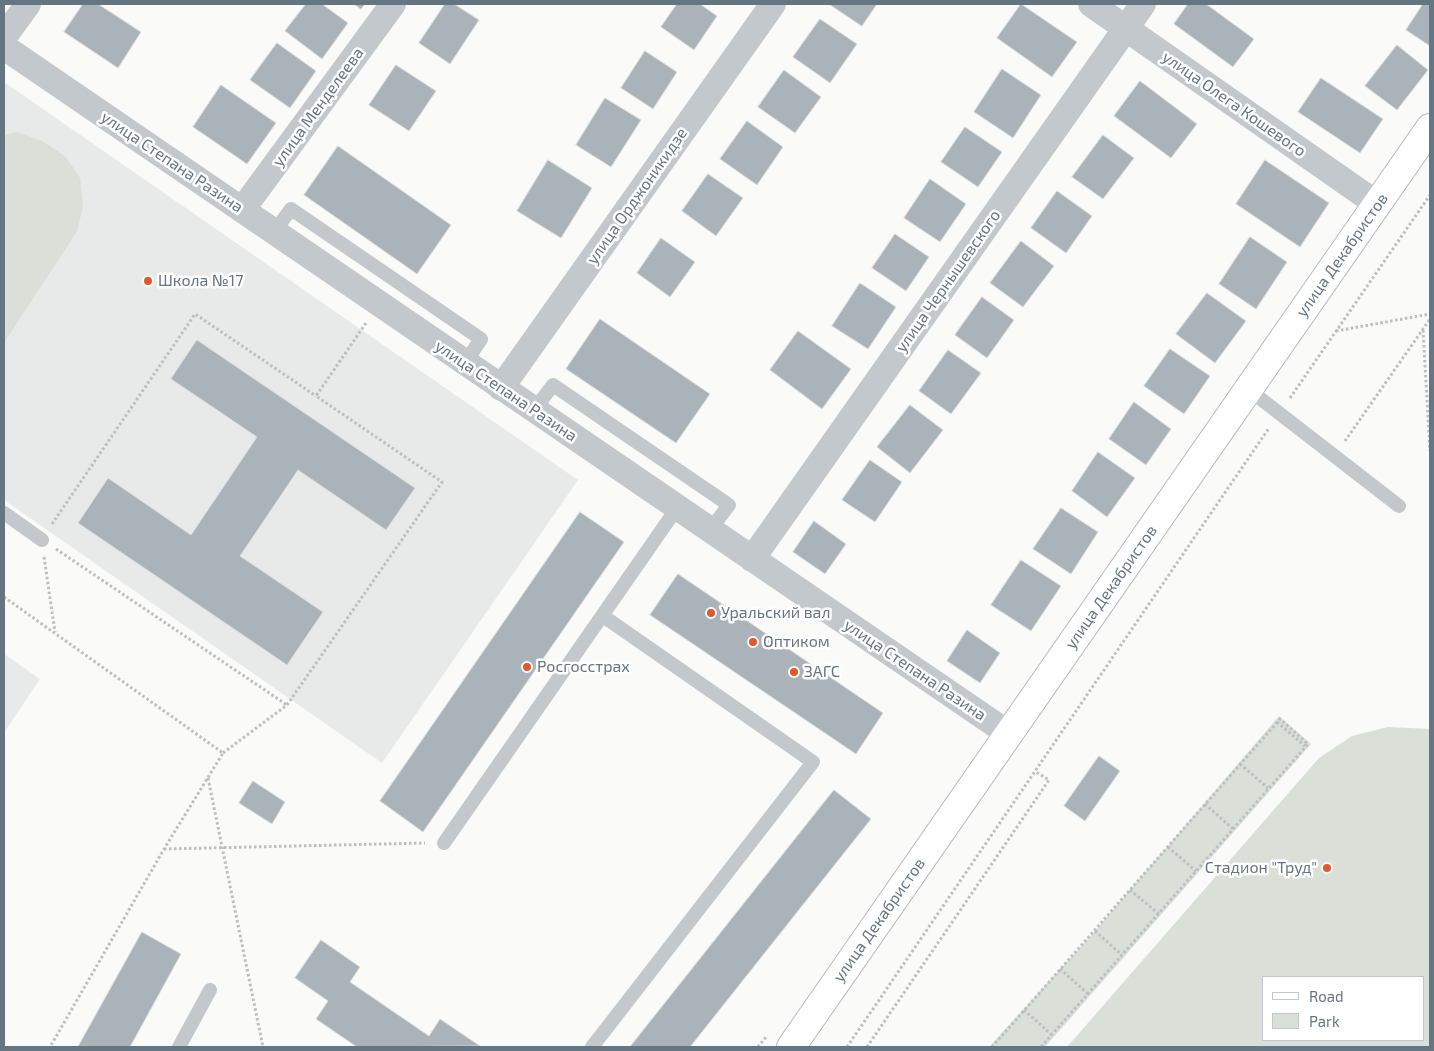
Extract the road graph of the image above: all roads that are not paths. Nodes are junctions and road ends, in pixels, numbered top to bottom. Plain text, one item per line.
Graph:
1 (28, 4) edge
2 (393, 4) edge
3 (774, 4) edge
4 (1091, 4) edge
5 (1143, 4) edge
6 (1126, 28) junction
7 (4, 37) edge
8 (4, 47) edge
9 (1430, 128) edge
10 (1377, 204) junction
11 (242, 210) junction
12 (501, 388) junction
13 (1248, 389) junction
14 (534, 410) junction
15 (1399, 506) dead end
16 (677, 508) junction
17 (4, 513) edge
18 (710, 530) junction
19 (42, 540) road end
20 (752, 559) junction
21 (603, 616) junction
22 (1009, 734) junction
23 (444, 843) road end
24 (210, 990) dead end
25 (179, 1047) edge
26 (592, 1047) edge
27 (791, 1047) edge

1 - 7 street
2 - 11 street, улица Менделеева
3 - 12 street, улица Орджоникидзе
4 - 6 street, улица Олега Кошевого
5 - 6 street, улица Чернышевского
6 - 10 street, улица Олега Кошевого
6 - 20 street, улица Чернышевского
8 - 11 street, улица Степана Разина
9 - 10 street, улица Декабристов
10 - 13 street, улица Декабристов
11 - 12 street, улица Степана Разина
12 - 14 street, улица Степана Разина
13 - 15 lane
13 - 22 street, улица Декабристов
14 - 16 street, улица Степана Разина
14 - 18 lane
16 - 18 street, улица Степана Разина
16 - 21 lane
17 - 19 lane
18 - 20 street, улица Степана Разина
20 - 22 street, улица Степана Разина
21 - 23 lane
21 - 26 lane
22 - 27 street, улица Декабристов
24 - 25 lane

